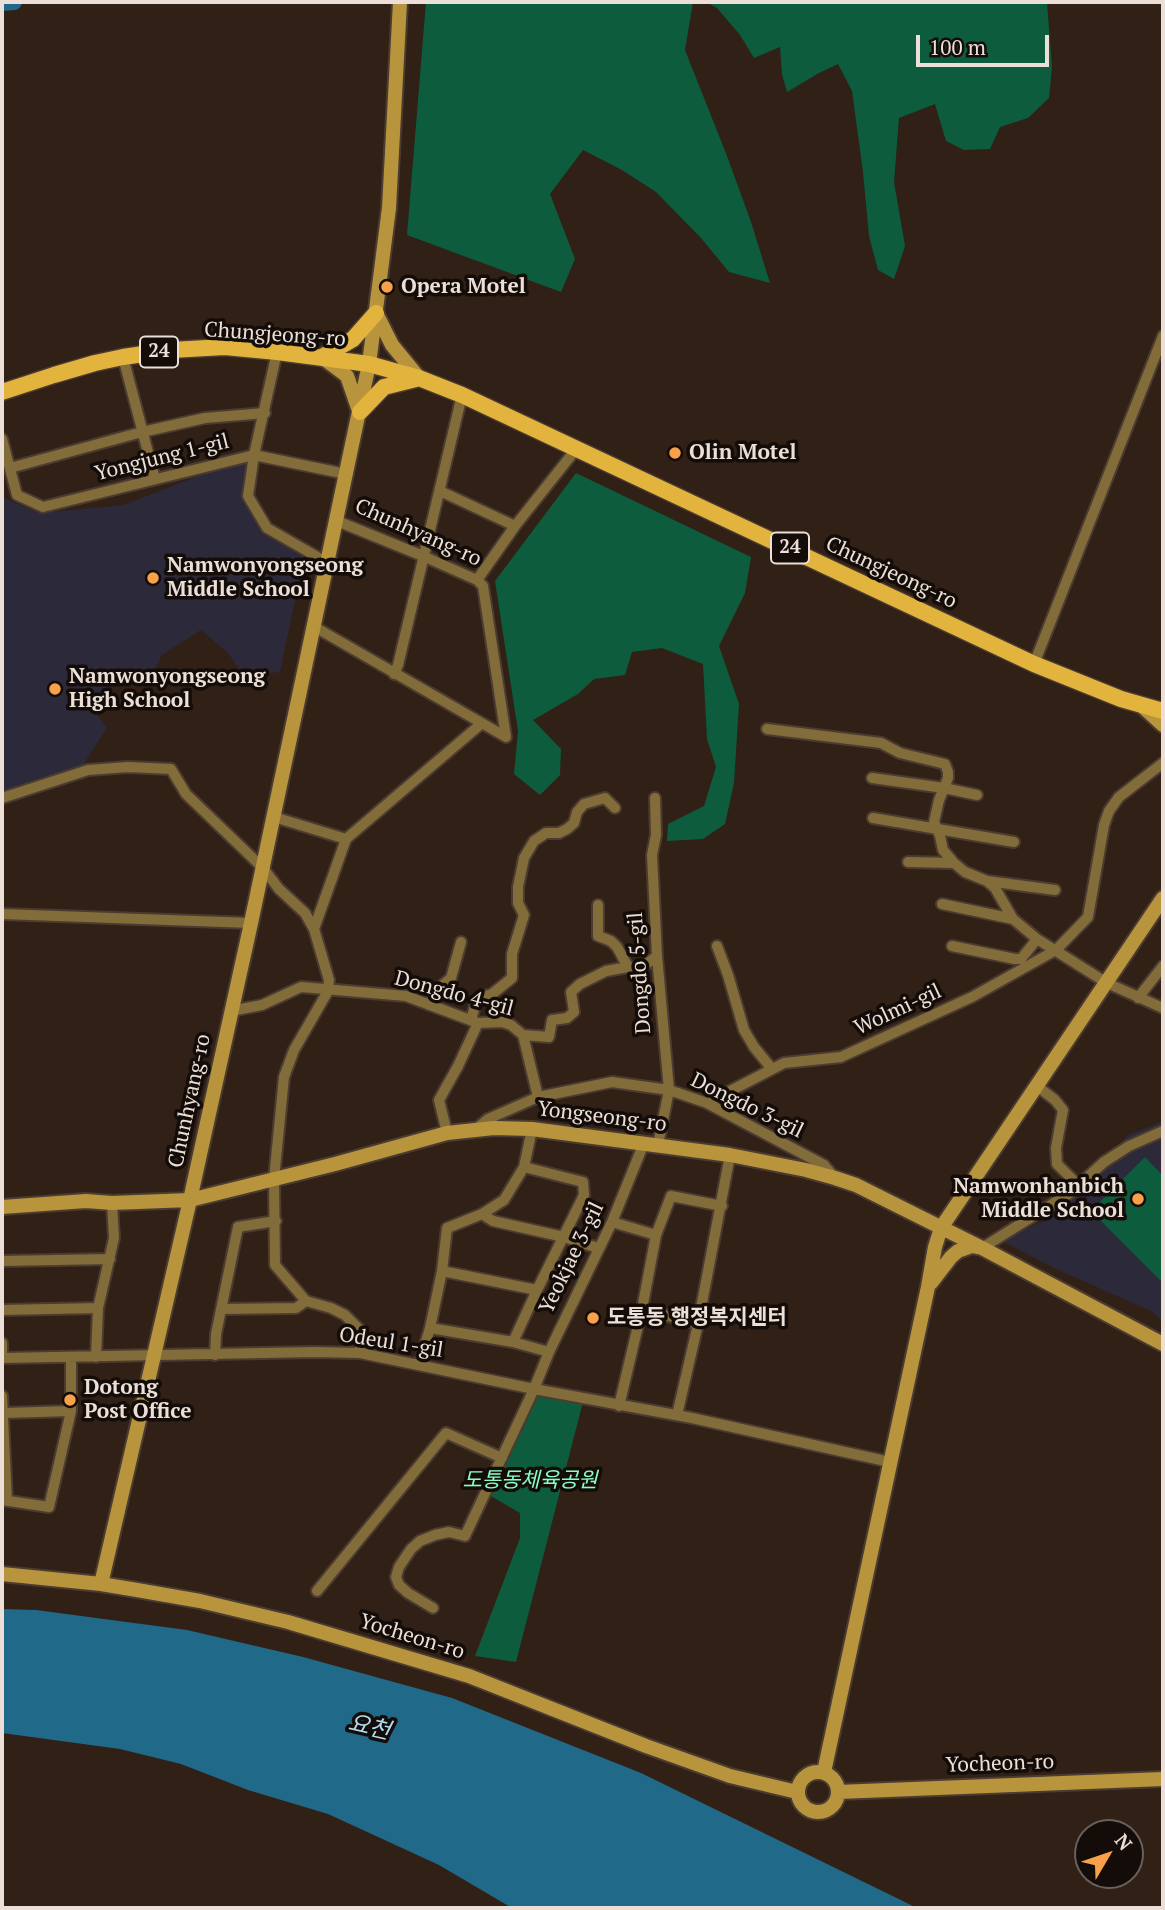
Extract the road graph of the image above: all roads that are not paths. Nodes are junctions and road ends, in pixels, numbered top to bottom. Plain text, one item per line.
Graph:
1 (400, 2) edge
2 (376, 313) junction
3 (1163, 336) edge
4 (277, 352) junction
5 (123, 357) junction
6 (322, 357) junction
7 (369, 364) junction
8 (419, 378) junction
9 (2, 392) edge
10 (462, 395) junction
11 (360, 412) junction
12 (265, 414) junction
13 (142, 432) junction
14 (2, 439) edge
15 (577, 448) junction
16 (254, 455) junction
17 (10, 468) junction
18 (345, 474) junction
19 (155, 479) junction
20 (440, 491) junction
21 (337, 521) junction
22 (516, 526) junction
23 (423, 556) junction
24 (328, 563) junction
25 (477, 580) junction
26 (313, 626) junction
27 (1034, 664) junction
28 (394, 674) junction
29 (1140, 705) junction
30 (1163, 711) edge
31 (481, 724) junction
32 (1163, 725) edge
33 (768, 729) dead end
34 (1163, 762) edge
35 (872, 778) dead end
36 (944, 788) junction
37 (977, 795) dead end
38 (2, 798) edge
39 (655, 798) dead end
40 (615, 808) dead end
41 (274, 817) junction
42 (873, 818) dead end
43 (937, 829) junction
44 (346, 839) junction
45 (1014, 842) dead end
46 (908, 862) dead end
47 (954, 863) junction
48 (263, 868) junction
49 (987, 881) junction
50 (1055, 890) dead end
51 (1163, 898) edge
52 (598, 905) dead end
53 (942, 905) dead end
54 (2, 915) edge
55 (1013, 919) junction
56 (251, 923) junction
57 (314, 929) junction
58 (1037, 939) junction
59 (461, 942) dead end
60 (717, 946) dead end
61 (952, 946) dead end
62 (1056, 950) junction
63 (657, 956) junction
64 (1163, 966) edge
65 (628, 967) junction
66 (1107, 983) junction
67 (328, 990) junction
68 (1138, 998) junction
69 (429, 1005) junction
70 (1163, 1007) edge
71 (231, 1011) junction
72 (475, 1022) junction
73 (523, 1035) junction
74 (772, 1069) junction
75 (1037, 1086) junction
76 (669, 1090) junction
77 (538, 1097) junction
78 (707, 1103) junction
79 (476, 1129) junction
80 (532, 1129) junction
81 (1163, 1130) edge
82 (447, 1133) junction
83 (651, 1144) junction
84 (730, 1155) junction
85 (524, 1167) junction
86 (835, 1178) junction
87 (274, 1179) junction
88 (1079, 1186) junction
89 (190, 1200) junction
90 (112, 1203) junction
91 (722, 1206) junction
92 (2, 1207) edge
93 (482, 1214) junction
94 (276, 1221) junction
95 (612, 1222) junction
96 (941, 1227) junction
97 (656, 1235) junction
98 (564, 1237) junction
99 (598, 1248) junction
100 (982, 1248) junction
101 (110, 1259) junction
102 (2, 1261) edge
103 (442, 1270) junction
104 (928, 1287) junction
105 (537, 1290) junction
106 (306, 1301) junction
107 (98, 1308) junction
108 (221, 1309) junction
109 (642, 1309) junction
110 (2, 1310) edge
111 (698, 1324) junction
112 (430, 1328) junction
113 (513, 1342) junction
114 (2, 1343) edge
115 (1163, 1343) edge
116 (549, 1352) junction
117 (360, 1353) junction
118 (215, 1355) junction
119 (153, 1356) junction
120 (71, 1357) junction
121 (96, 1357) junction
122 (2, 1358) edge
123 (419, 1365) junction
124 (534, 1389) junction
125 (2, 1396) edge
126 (620, 1406) junction
127 (71, 1411) junction
128 (4, 1413) junction
129 (677, 1415) junction
130 (502, 1458) junction
131 (890, 1462) junction
132 (5, 1501) edge
133 (2, 1574) edge
134 (101, 1584) junction
135 (317, 1591) dead end
136 (433, 1608) dead end
137 (824, 1772) junction
138 (1163, 1779) edge
139 (797, 1792) junction
140 (838, 1792) junction

1 - 2 street, Chunhyang-ro
2 - 6 main road
2 - 7 street, Chunhyang-ro
2 - 8 street
3 - 27 street
4 - 5 main road, Chungjeong-ro / 24
4 - 6 main road, Chungjeong-ro / 24
4 - 12 street
5 - 9 main road, Chungjeong-ro / 24
5 - 13 street
6 - 7 main road, Chungjeong-ro / 24
6 - 11 street
7 - 8 main road, Chungjeong-ro / 24
7 - 11 street, Chunhyang-ro
8 - 10 main road, Chungjeong-ro / 24
8 - 11 main road
10 - 15 main road, Chungjeong-ro / 24
10 - 20 street
11 - 18 street, Chunhyang-ro
12 - 13 street, Yongjung 1-gil
12 - 16 street
13 - 17 street, Yongjung 1-gil
13 - 19 street
14 - 17 street, Yongjung 1-gil
15 - 22 street
15 - 27 main road, Chungjeong-ro / 24
16 - 18 street, Yongjung 1-gil
16 - 19 street, Yongjung 1-gil
16 - 24 street
17 - 19 street, Yongjung 1-gil
18 - 21 street, Chunhyang-ro
20 - 22 street
20 - 23 street
21 - 23 street, Chunhyang-ro
21 - 24 street, Chunhyang-ro
22 - 25 street
23 - 25 street, Chunhyang-ro
23 - 28 street
24 - 26 street, Chunhyang-ro
25 - 31 street, Chunhyang-ro
26 - 28 street, Chunhyang-ro
26 - 41 street, Chunhyang-ro
27 - 29 main road, Chungjeong-ro / 24
28 - 31 street, Chunhyang-ro
29 - 30 main road, Chungjeong-ro / 24
29 - 32 street
31 - 44 street
33 - 36 street
34 - 62 street, Wolmi-gil
35 - 36 street
36 - 37 street
36 - 43 street
38 - 48 street
39 - 63 street, Dongdo 5-gil
40 - 72 street
41 - 44 street
41 - 48 street, Chunhyang-ro
42 - 43 street
43 - 45 street
43 - 47 street
44 - 57 street
46 - 47 street
47 - 49 street
48 - 56 street, Chunhyang-ro
48 - 57 street
49 - 50 street
49 - 55 street
51 - 66 street
52 - 65 street
53 - 55 street
54 - 56 street
55 - 58 street
56 - 71 street, Chunhyang-ro
57 - 67 street
58 - 61 street
58 - 62 street
59 - 69 street
60 - 74 street
62 - 66 street
62 - 74 street, Wolmi-gil
63 - 65 street
63 - 76 street, Dongdo 5-gil
64 - 68 street
65 - 73 street
66 - 68 street
66 - 75 street
67 - 69 street, Dongdo 4-gil
67 - 71 street, Dongdo 4-gil
67 - 87 street
68 - 70 street
69 - 72 street, Dongdo 4-gil
71 - 89 street, Chunhyang-ro
72 - 73 street, Dongdo 4-gil
72 - 82 street
73 - 77 street, Dongdo 4-gil
74 - 78 street, Wolmi-gil
75 - 88 street
75 - 96 street
76 - 77 street, Dongdo 3-gil
76 - 78 street, Dongdo 3-gil
76 - 83 street, Dongdo 5-gil
77 - 79 street, Dongdo 3-gil
78 - 86 street, Dongdo 3-gil
79 - 80 street, Yongseong-ro
79 - 82 street, Yongseong-ro
80 - 83 street, Yongseong-ro
80 - 85 street
81 - 88 street
82 - 87 street, Yongseong-ro
83 - 84 street, Yongseong-ro
83 - 95 street, Yeokjae 3-gil
84 - 86 street, Yongseong-ro
84 - 91 street
85 - 93 street
85 - 98 street
86 - 96 street, Yongseong-ro
87 - 89 street, Yongseong-ro
87 - 94 street
88 - 100 street
89 - 90 street, Yongseong-ro
89 - 119 street, Chunhyang-ro
90 - 92 street, Yongseong-ro
90 - 101 street
91 - 97 street
91 - 111 street
93 - 98 street
93 - 103 street
94 - 106 street
94 - 108 street
95 - 97 street
95 - 99 street, Yeokjae 3-gil
96 - 100 street, Yongseong-ro
96 - 104 street
97 - 109 street
98 - 99 street
98 - 105 street
99 - 116 street, Yeokjae 3-gil
100 - 104 street
100 - 115 street, Yongseong-ro
101 - 102 street
101 - 107 street
103 - 105 street
103 - 112 street
104 - 131 street
105 - 113 street
106 - 108 street
106 - 117 street
107 - 110 street
107 - 121 street
108 - 118 street
109 - 111 street
109 - 126 street
111 - 129 street
112 - 113 street
112 - 123 street
113 - 116 street
114 - 122 street
116 - 124 street, Yeokjae 3-gil
117 - 118 street, Odeul 1-gil
117 - 123 street, Odeul 1-gil
118 - 119 street, Odeul 1-gil
119 - 121 street, Odeul 1-gil
119 - 134 street, Chunhyang-ro
120 - 121 street, Odeul 1-gil
120 - 122 street, Odeul 1-gil
120 - 127 street
123 - 124 street, Odeul 1-gil
124 - 126 street, Odeul 1-gil
124 - 130 street, Yeokjae 3-gil
125 - 128 street
126 - 129 street, Odeul 1-gil
127 - 128 street
127 - 132 street
128 - 132 street
129 - 131 street, Odeul 1-gil
130 - 135 street
130 - 136 street, Yeokjae 3-gil
131 - 137 street
133 - 134 street, Yocheon-ro
134 - 139 street, Yocheon-ro
137 - 139 street
137 - 140 street
138 - 140 street, Yocheon-ro
139 - 140 street, Yocheon-ro

